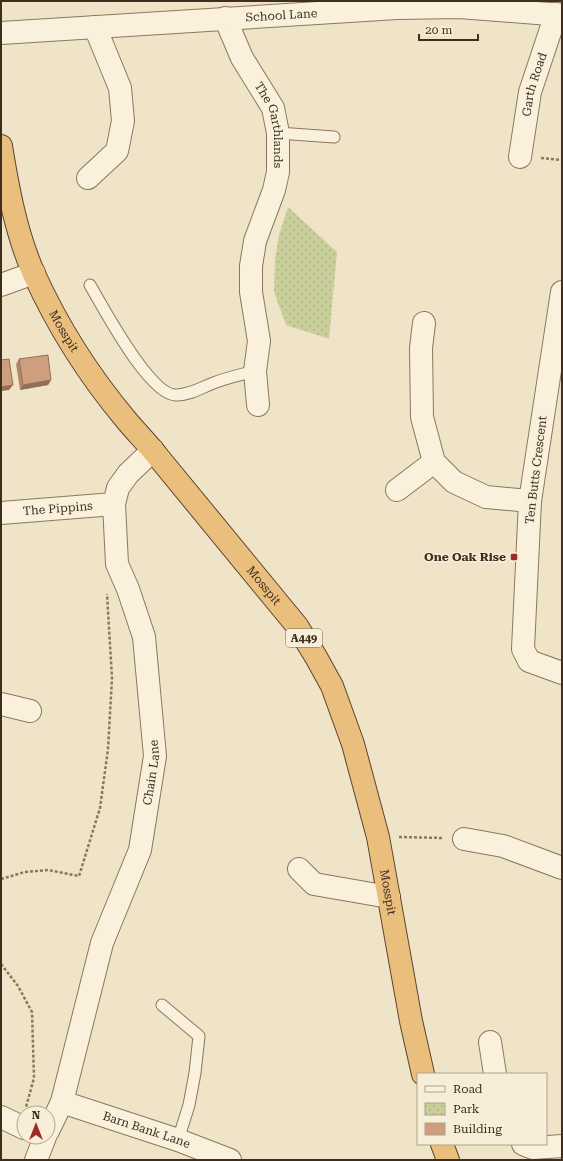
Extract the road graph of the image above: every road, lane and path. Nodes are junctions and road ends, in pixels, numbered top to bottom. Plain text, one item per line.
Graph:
1 (397, 4) edge
2 (291, 7) edge
3 (559, 14) edge
4 (225, 18) junction
5 (95, 26) junction
6 (1, 33) edge
7 (278, 133) junction
8 (334, 137) dead end
9 (1, 146) edge
10 (520, 157) dead end
11 (88, 178) dead end
12 (34, 273) junction
13 (1, 285) edge
14 (90, 285) dead end
15 (562, 292) edge
16 (424, 324) dead end
17 (255, 371) junction
18 (258, 404) dead end
19 (153, 450) junction
20 (434, 462) junction
21 (397, 490) dead end
22 (530, 501) junction
23 (114, 504) junction
24 (1, 513) edge
25 (117, 564) junction
26 (562, 673) edge
27 (1, 704) edge
28 (30, 711) dead end
29 (378, 837) junction
30 (464, 838) joint
31 (562, 868) edge
32 (299, 870) dead end
33 (1, 879) edge
34 (389, 898) junction
35 (1, 964) edge
36 (162, 1005) dead end
37 (490, 1042) dead end
38 (423, 1073) edge
39 (495, 1073) edge
40 (62, 1102) junction
41 (27, 1105) edge
42 (56, 1114) edge
43 (1, 1116) edge
44 (16, 1124) edge
45 (178, 1140) junction
46 (42, 1145) edge
47 (442, 1145) edge
48 (526, 1145) edge
49 (562, 1146) edge
50 (36, 1160) edge
51 (230, 1160) edge
52 (448, 1160) edge

1 - 2 street, School Lane
1 - 3 street, School Lane
2 - 4 street, School Lane
3 - 10 street, Garth Road
4 - 5 street, School Lane
4 - 7 street, The Garthlands
5 - 6 street, School Lane
5 - 11 street
7 - 8 lane
7 - 17 street, The Garthlands
9 - 12 highway, Mosspit / A449
12 - 13 street
12 - 19 highway, Mosspit / A449
14 - 17 lane
15 - 22 street, Ten Butts Crescent
16 - 20 street
17 - 18 street, The Garthlands
19 - 23 street, Chain Lane
19 - 29 highway, Mosspit / A449
20 - 21 street
20 - 22 street
22 - 26 street, Ten Butts Crescent
23 - 24 street, The Pippins
23 - 25 street, Chain Lane
25 - 33 path
25 - 40 street, Chain Lane
27 - 28 street
29 - 30 path
29 - 34 highway, Mosspit / A449
30 - 31 street
32 - 34 street
34 - 38 highway, Mosspit / A449
35 - 41 path
36 - 45 lane
37 - 39 street
40 - 42 street, Chain Lane
40 - 45 street, Barn Bank Lane
43 - 44 street
45 - 51 street, Barn Bank Lane
46 - 50 street, Chain Lane
47 - 52 highway
48 - 49 street

